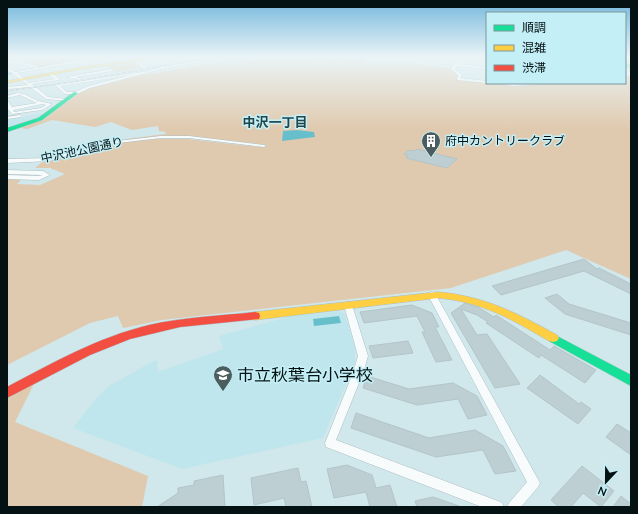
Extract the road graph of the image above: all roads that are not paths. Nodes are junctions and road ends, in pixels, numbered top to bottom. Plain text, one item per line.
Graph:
1 (15, 81) edge
2 (24, 81) edge
3 (82, 81) edge
4 (97, 81) edge
5 (118, 81) edge
6 (76, 82) junction
7 (101, 84) junction
8 (502, 84) edge
9 (527, 84) edge
10 (7, 88) edge
11 (85, 89) junction
12 (76, 93) junction
13 (7, 97) edge
14 (67, 100) junction
15 (7, 102) edge
16 (43, 103) junction
17 (9, 109) edge
18 (50, 113) junction
19 (7, 118) edge
20 (7, 130) edge
21 (264, 146) dead end
22 (23, 160) junction
23 (7, 161) edge
24 (8, 173) edge
25 (432, 295) junction
26 (348, 305) junction
27 (631, 382) edge
28 (7, 393) edge
29 (498, 507) edge
30 (513, 507) edge

1 - 10 street
2 - 14 street
3 - 6 street
4 - 7 street
5 - 7 street
6 - 11 street
6 - 12 street
7 - 11 street
8 - 9 street
11 - 12 street
12 - 14 street
13 - 16 street
14 - 18 street
15 - 17 street
16 - 17 street
16 - 17 street
18 - 19 street
18 - 20 street
21 - 22 street, 中沢池公園通り
22 - 23 street, 中沢池公園通り
22 - 24 street
24 - 24 street
25 - 26 street
25 - 27 street
25 - 30 street
26 - 28 street
26 - 29 street

